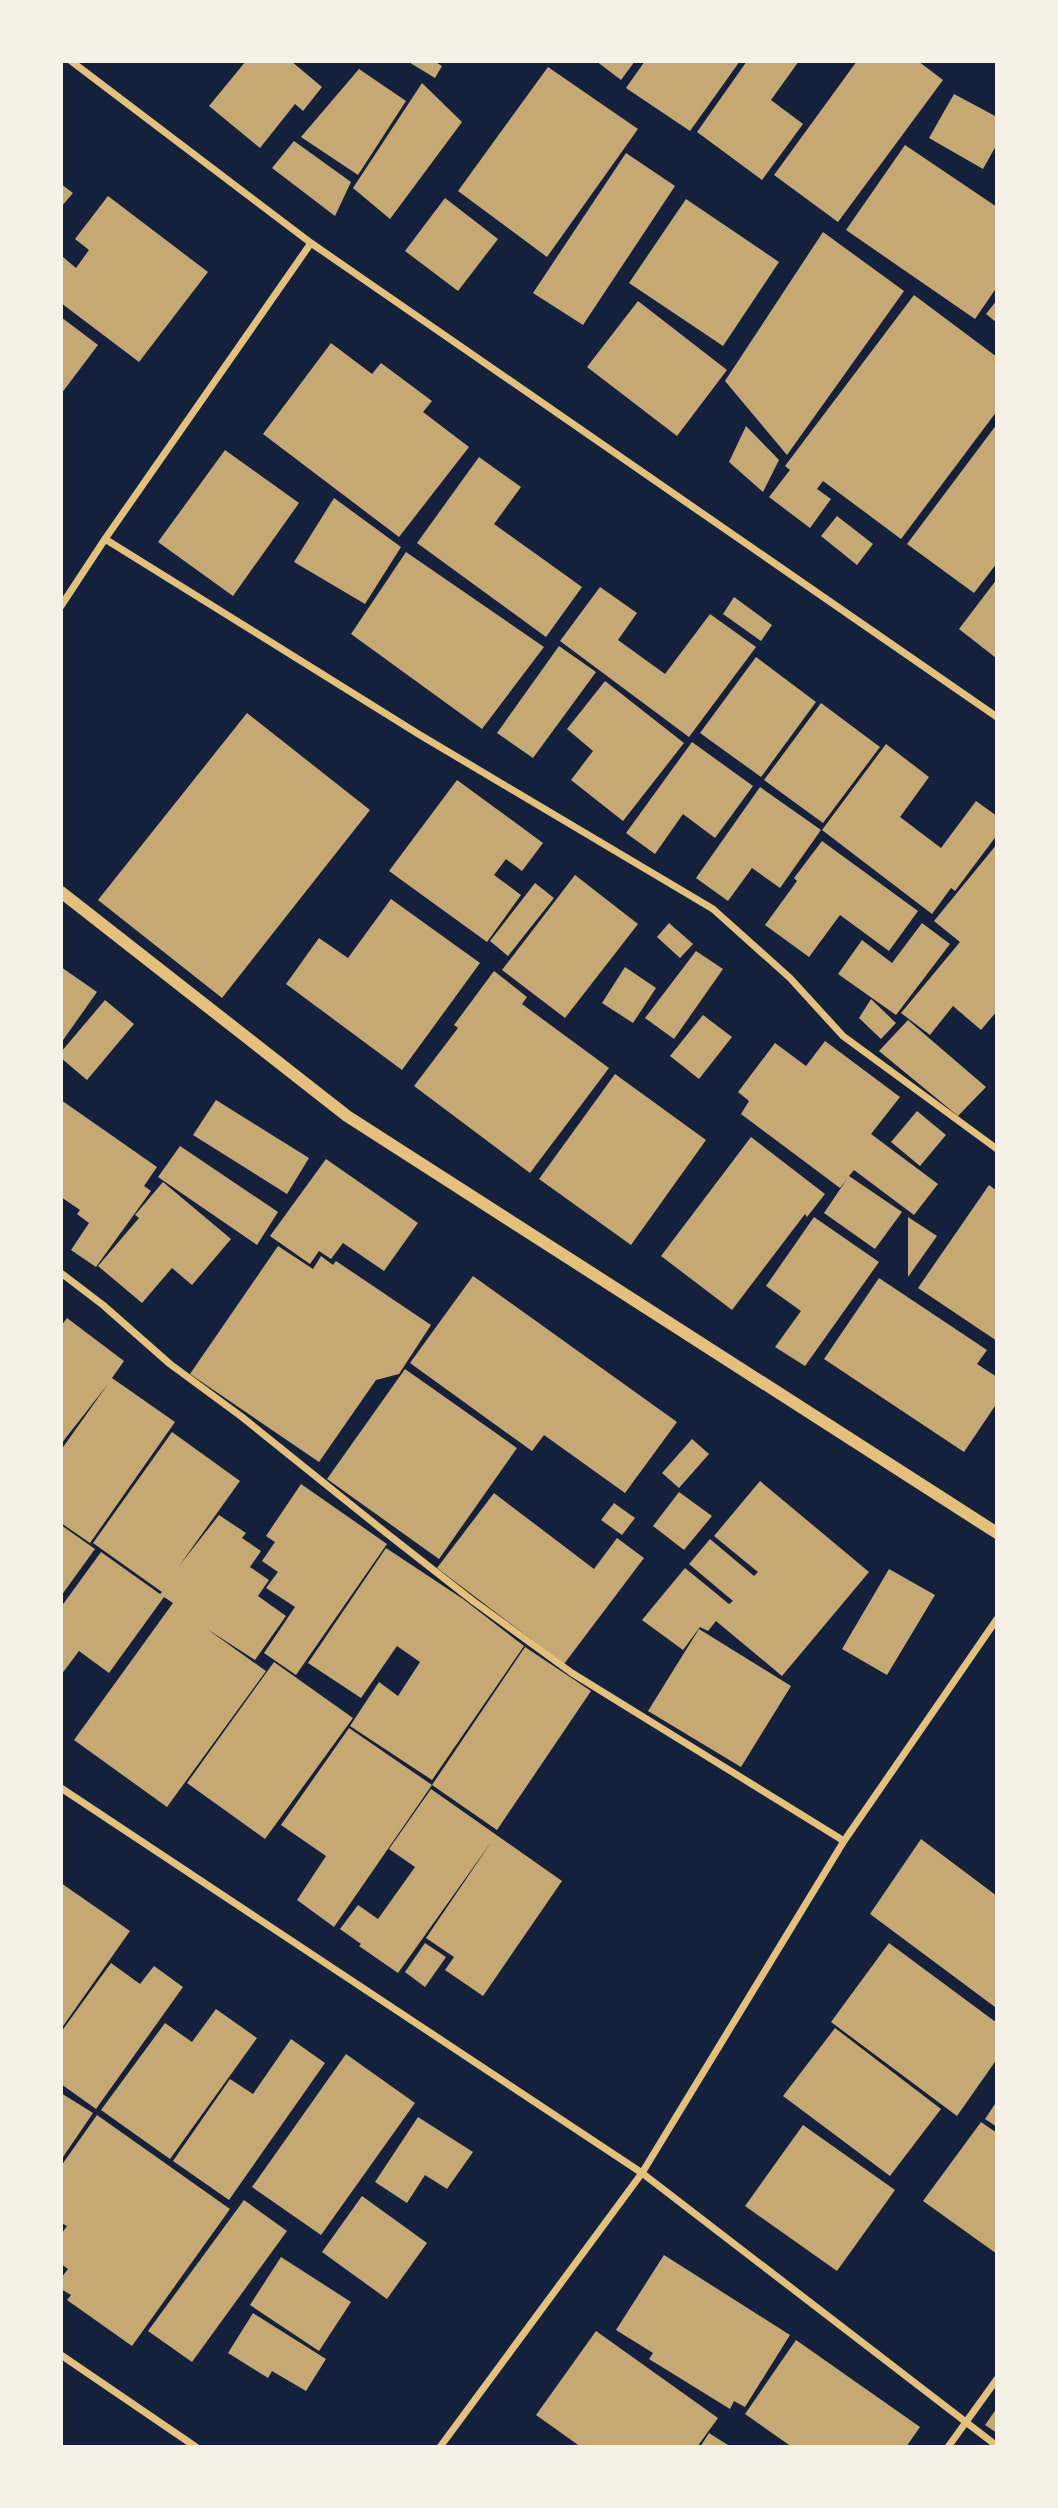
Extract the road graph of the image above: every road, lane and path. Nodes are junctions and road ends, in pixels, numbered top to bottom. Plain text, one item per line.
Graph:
1 (71, 61) edge
2 (311, 243) junction
3 (105, 540) junction
4 (61, 606) edge
5 (997, 717) edge
6 (61, 892) edge
7 (997, 1149) edge
8 (61, 1273) edge
9 (997, 1532) edge
10 (997, 1619) edge
11 (61, 1788) edge
12 (844, 1841) junction
13 (642, 2173) junction
14 (61, 2355) edge
15 (997, 2379) edge
16 (965, 2423) junction
17 (997, 2446) edge
18 (196, 2447) edge
19 (440, 2447) edge
20 (948, 2447) edge

1 - 2 street
2 - 3 street
2 - 5 street
3 - 4 street
3 - 7 street
6 - 9 street
8 - 12 street
10 - 12 street
11 - 13 street
12 - 13 street
13 - 16 street
13 - 19 street
14 - 18 street
15 - 16 street
16 - 17 street
16 - 20 street

